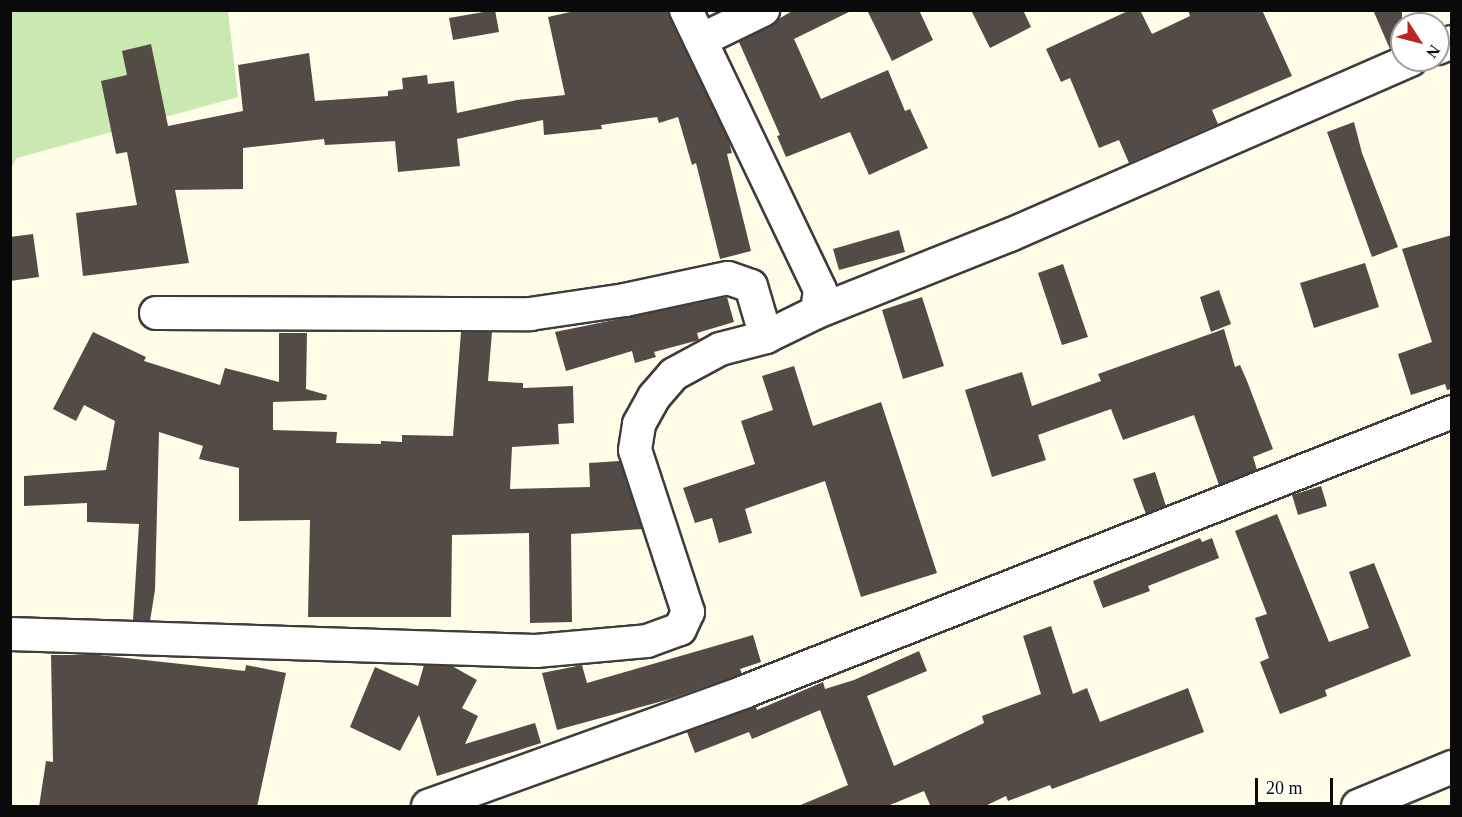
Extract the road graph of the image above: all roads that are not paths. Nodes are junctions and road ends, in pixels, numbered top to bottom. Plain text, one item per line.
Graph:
1 (686, 10) edge
2 (763, 10) edge
3 (703, 39) junction
4 (1390, 69) edge
5 (817, 312) junction
6 (156, 313) dead end
7 (766, 337) junction
8 (1452, 412) edge
9 (10, 634) edge
10 (1452, 767) edge
11 (428, 807) edge
12 (1358, 807) edge

1 - 3 street
2 - 3 street
3 - 5 street
4 - 5 street
5 - 7 street
6 - 7 street
7 - 9 street
8 - 11 street
10 - 12 street

